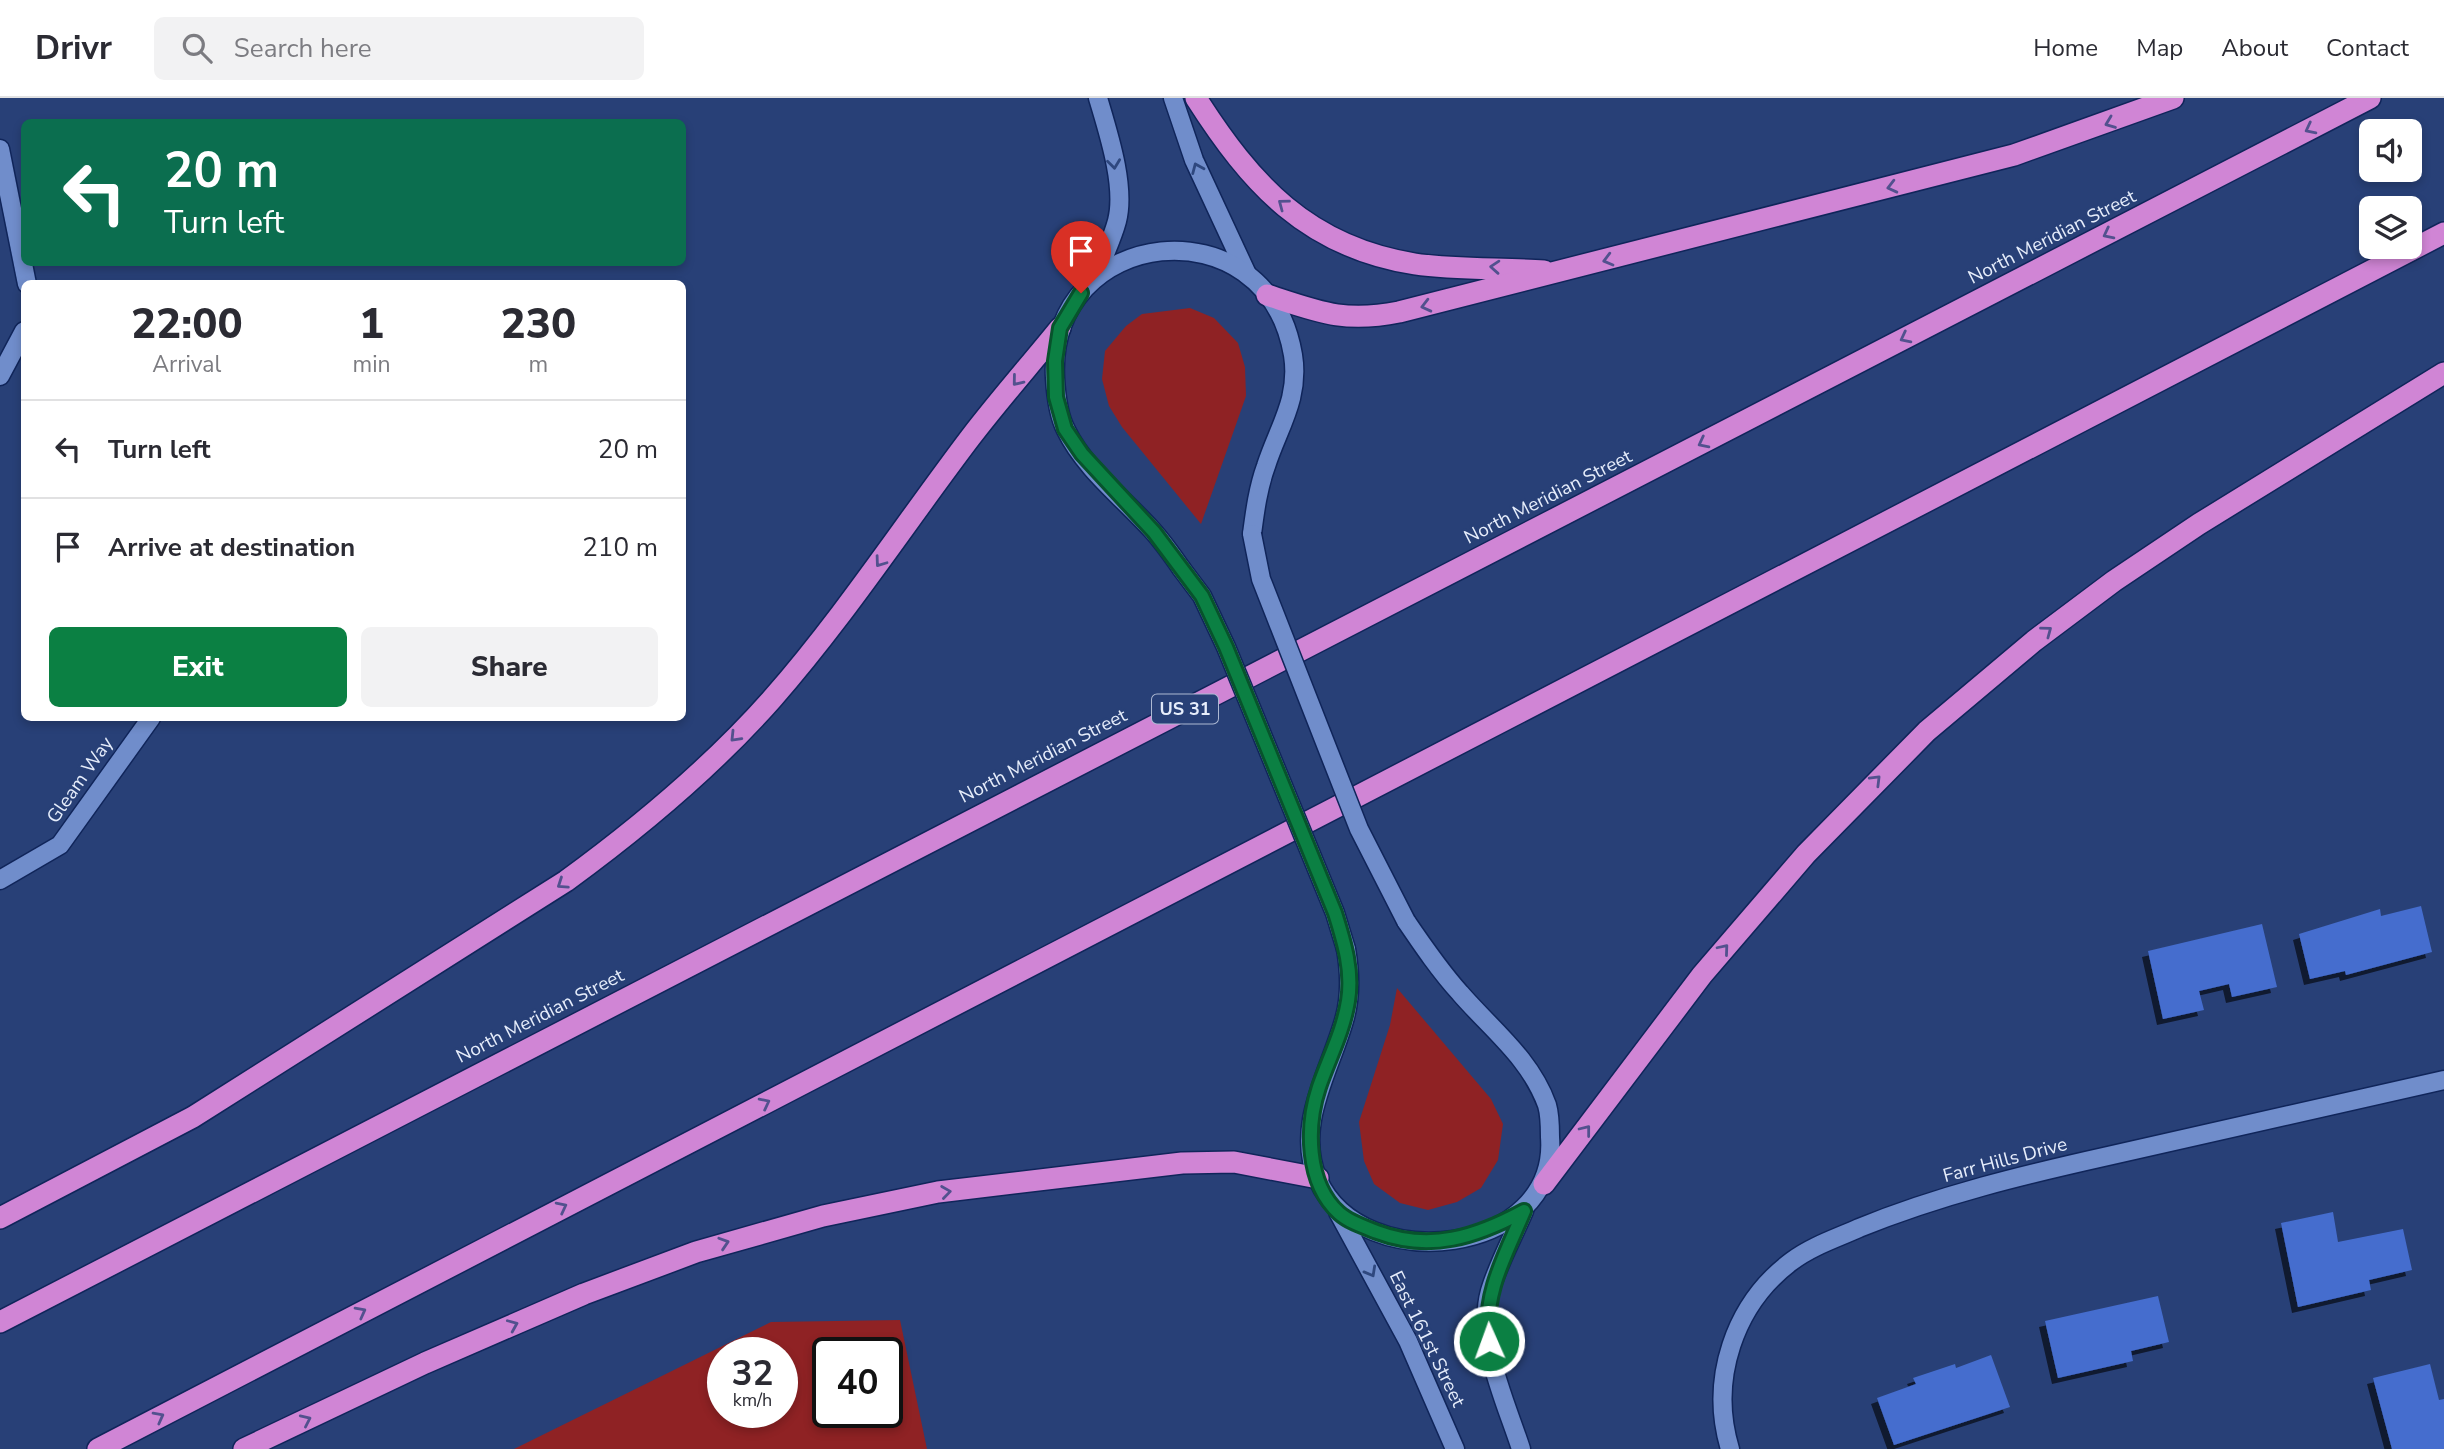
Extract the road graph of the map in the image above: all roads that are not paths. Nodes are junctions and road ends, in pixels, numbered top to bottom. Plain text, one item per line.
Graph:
1 (1098, 98) edge
2 (1173, 98) edge
3 (1196, 98) edge
4 (2173, 98) edge
5 (2370, 98) edge
6 (0, 149) edge
7 (2444, 233) edge
8 (21, 254) edge
9 (1563, 272) junction
10 (1247, 274) junction
11 (1096, 277) junction
12 (1267, 295) junction
13 (1060, 328) junction
14 (21, 337) edge
15 (2444, 373) edge
16 (0, 376) edge
17 (148, 721) edge
18 (0, 880) edge
19 (2444, 1080) edge
20 (1318, 1178) junction
21 (1544, 1184) junction
22 (1524, 1211) junction
23 (1338, 1212) junction
24 (0, 1218) edge
25 (0, 1322) edge
26 (98, 1449) edge
27 (244, 1449) edge
28 (1455, 1449) edge
29 (1521, 1449) edge
30 (1730, 1449) edge

1 -> 11 street
10 -> 2 street
9 -> 3 highway
4 -> 9 highway
5 -> 25 highway, North Meridian Street / US 31
6 - 8 street
26 -> 7 highway
9 -> 12 highway
10 - 11 street
10 - 12 street
11 - 13 street
12 - 21 street, bridge
13 - 20 street, East 161st Street, bridge
13 -> 24 highway
14 - 16 street
21 -> 15 highway
17 - 18 street, Gleam Way
19 - 30 street, Farr Hills Drive
20 - 23 street, East 161st Street
27 -> 20 highway
21 - 22 street
22 - 23 street
22 - 29 street
23 -> 28 street, East 161st Street

